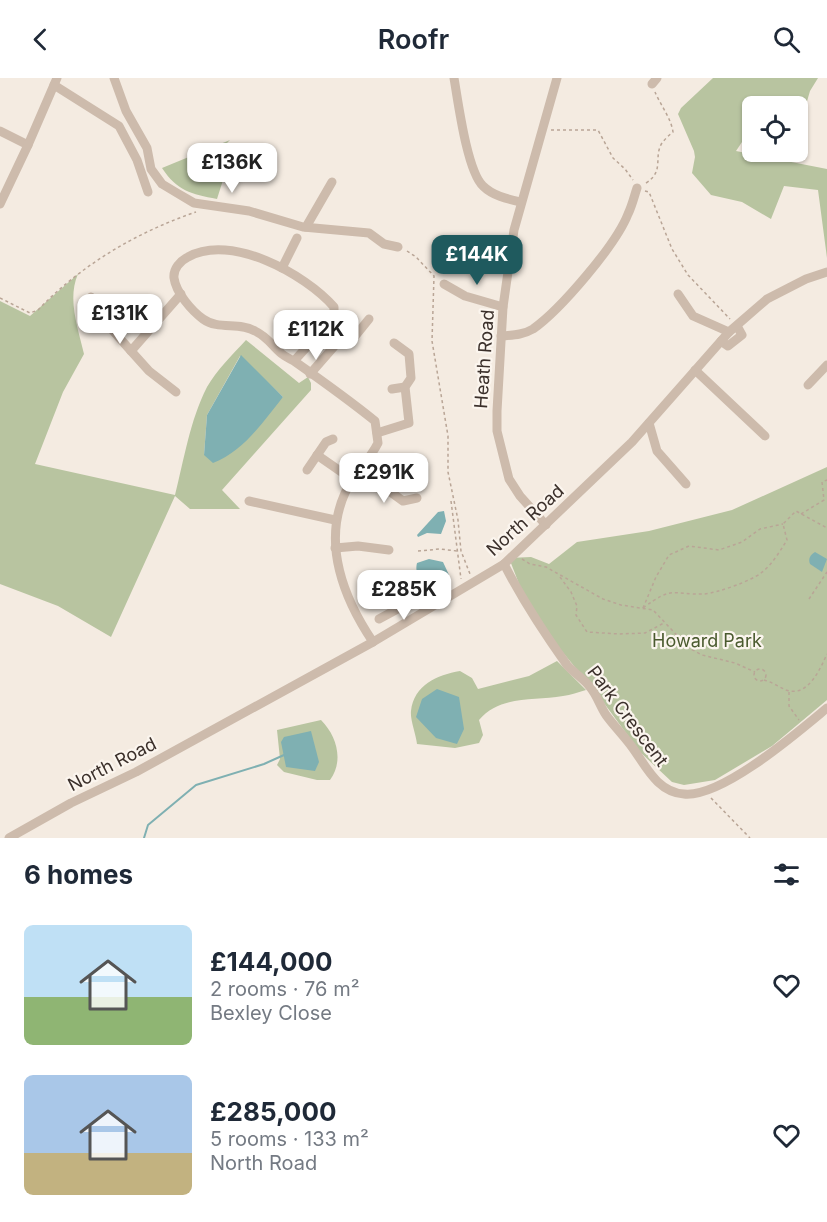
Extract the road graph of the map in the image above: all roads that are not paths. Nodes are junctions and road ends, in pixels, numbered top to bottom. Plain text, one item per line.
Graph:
1 (114, 78) edge
2 (454, 78) edge
3 (557, 78) edge
4 (55, 82) edge
5 (0, 131) edge
6 (28, 145) junction
7 (333, 182) dead end
8 (637, 188) road end
9 (148, 192) dead end
10 (521, 202) junction
11 (0, 204) edge
12 (306, 227) junction
13 (297, 238) dead end
14 (398, 247) road end
15 (282, 268) junction
16 (827, 272) edge
17 (444, 284) dead end
18 (181, 294) junction
19 (678, 294) dead end
20 (91, 297) dead end
21 (503, 307) junction
22 (369, 319) dead end
23 (733, 329) junction
24 (501, 336) junction
25 (394, 343) dead end
26 (131, 351) junction
27 (294, 361) junction
28 (827, 365) edge
29 (695, 370) junction
30 (310, 374) junction
31 (808, 385) dead end
32 (405, 387) junction
33 (392, 389) dead end
34 (176, 392) dead end
35 (649, 423) junction
36 (377, 433) junction
37 (765, 436) dead end
38 (333, 439) dead end
39 (317, 455) junction
40 (307, 470) dead end
41 (360, 470) junction
42 (353, 480) junction
43 (686, 484) dead end
44 (395, 495) junction
45 (417, 498) dead end
46 (249, 501) dead end
47 (389, 504) dead end
48 (335, 520) junction
49 (546, 525) junction
50 (335, 548) junction
51 (389, 550) dead end
52 (504, 564) junction
53 (416, 599) dead end
54 (402, 606) junction
55 (379, 619) dead end
56 (410, 621) junction
57 (373, 642) junction
58 (827, 708) edge
59 (9, 838) edge

1 - 12 street
2 - 10 street
3 - 10 street, Heath Road
4 - 6 street
4 - 9 street
5 - 6 street
6 - 11 street
7 - 12 street
8 - 24 street
10 - 21 street, Heath Road
12 - 14 street
13 - 15 street
15 - 18 street
15 - 27 street
16 - 23 street, North Road
17 - 21 street
18 - 26 street
18 - 27 street
19 - 23 street
20 - 26 street
21 - 24 street, Heath Road
22 - 30 street
23 - 29 street, North Road
24 - 49 street, Heath Road
25 - 32 street
26 - 34 street
27 - 30 street
28 - 31 street
29 - 35 street, North Road
29 - 37 street
30 - 36 street
32 - 33 street
32 - 36 street
35 - 43 street
35 - 49 street, North Road
36 - 41 street
38 - 39 street
39 - 40 street
39 - 42 street
41 - 42 street
41 - 44 street
42 - 48 street
44 - 45 street
44 - 47 street
46 - 48 street
48 - 50 street
49 - 52 street, North Road
50 - 51 street
50 - 57 street
52 - 56 street, North Road
52 - 58 street, Park Crescent
53 - 54 street
54 - 55 street
54 - 56 street
56 - 57 street, North Road
57 - 59 street, North Road

